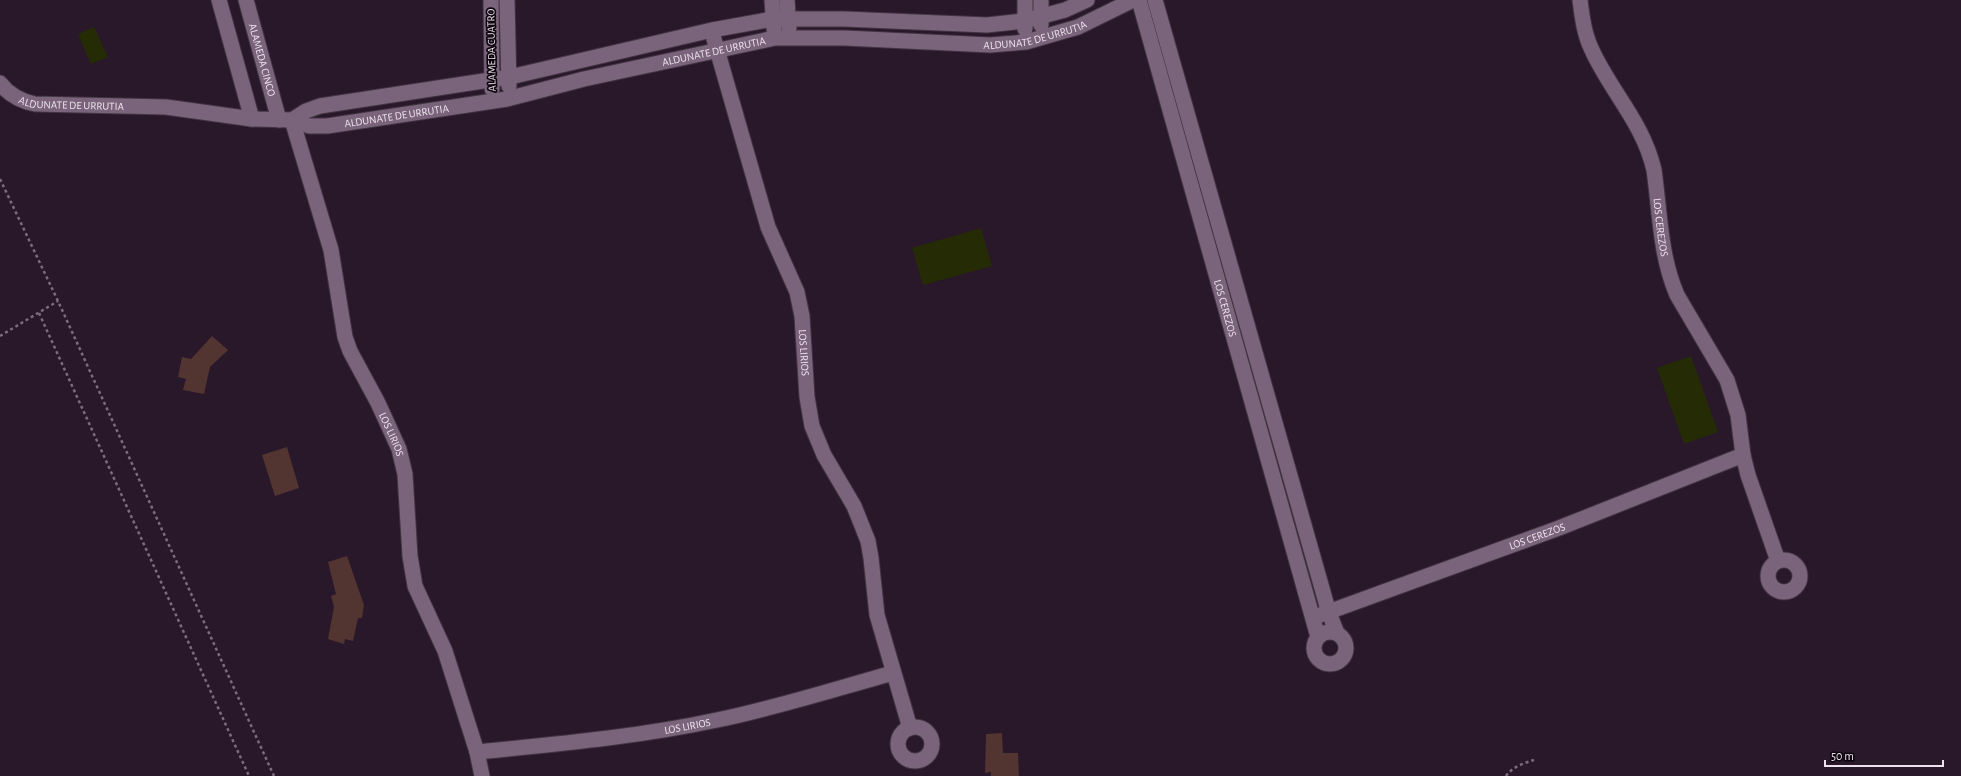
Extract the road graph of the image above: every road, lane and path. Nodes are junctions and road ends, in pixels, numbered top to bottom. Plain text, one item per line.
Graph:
1 (219, 0) edge
2 (246, 0) edge
3 (490, 0) edge
4 (507, 0) edge
5 (772, 0) edge
6 (787, 0) edge
7 (1025, 0) edge
8 (1041, 0) edge
9 (1087, 0) edge
10 (1133, 0) edge
11 (1139, 0) edge
12 (1155, 0) edge
13 (1580, 0) edge
14 (1041, 16) junction
15 (788, 18) junction
16 (773, 19) junction
17 (1024, 20) junction
18 (712, 30) junction
19 (782, 37) junction
20 (1042, 38) junction
21 (1026, 42) junction
22 (717, 49) junction
23 (510, 77) junction
24 (492, 80) junction
25 (0, 83) edge
26 (507, 99) junction
27 (492, 101) junction
28 (252, 119) junction
29 (286, 120) junction
30 (0, 180) edge
31 (58, 301) junction
32 (39, 313) junction
33 (0, 336) edge
34 (1743, 455) junction
35 (1778, 561) dead end
36 (1329, 613) junction
37 (1313, 617) junction
38 (1337, 633) junction
39 (1318, 636) junction
40 (893, 673) junction
41 (910, 728) dead end
42 (477, 752) junction
43 (1534, 760) dead end
44 (249, 776) edge
45 (274, 776) edge
46 (482, 776) edge
47 (1506, 776) edge

1 - 28 street
2 - 29 street, ALAMEDA CINCO
3 - 24 street, ALAMEDA CUATRO
4 - 23 street, ALAMEDA CUATRO
5 - 16 street
6 - 15 street
7 - 17 street
8 - 14 street
9 - 14 street, ALDUNATE DE URRUTIA
10 - 20 street, ALDUNATE DE URRUTIA
11 - 37 street, LOS CEREZOS
12 - 36 street, LOS CEREZOS
13 - 34 street, LOS CEREZOS
14 - 17 street, ALDUNATE DE URRUTIA
14 - 20 street
15 - 16 street, ALDUNATE DE URRUTIA
15 - 17 street, ALDUNATE DE URRUTIA
15 - 19 street
16 - 18 street, ALDUNATE DE URRUTIA
16 - 19 street
17 - 21 street
18 - 22 street, LOS LIRIOS
18 - 23 street, ALDUNATE DE URRUTIA
19 - 21 street, ALDUNATE DE URRUTIA
19 - 22 street, ALDUNATE DE URRUTIA
20 - 21 street, ALDUNATE DE URRUTIA
22 - 26 street, ALDUNATE DE URRUTIA
22 - 40 street, LOS LIRIOS
23 - 24 street, ALDUNATE DE URRUTIA
23 - 26 street, ALAMEDA CUATRO
24 - 27 street, ALAMEDA CUATRO
24 - 29 street, ALDUNATE DE URRUTIA
25 - 28 street, ALDUNATE DE URRUTIA
26 - 27 street, ALDUNATE DE URRUTIA
27 - 29 street, ALDUNATE DE URRUTIA
28 - 29 street, ALDUNATE DE URRUTIA
29 - 42 street, LOS LIRIOS
30 - 31 path
31 - 32 path
31 - 45 path
32 - 33 path
32 - 44 path
34 - 35 street, LOS CEREZOS
34 - 36 street, LOS CEREZOS
36 - 37 street, LOS CEREZOS
36 - 38 street, LOS CEREZOS
37 - 39 street, LOS CEREZOS
38 - 39 street
38 - 39 street, LOS CEREZOS
40 - 41 street, LOS LIRIOS
40 - 42 street, LOS LIRIOS
42 - 46 street, LOS LIRIOS
43 - 47 path

